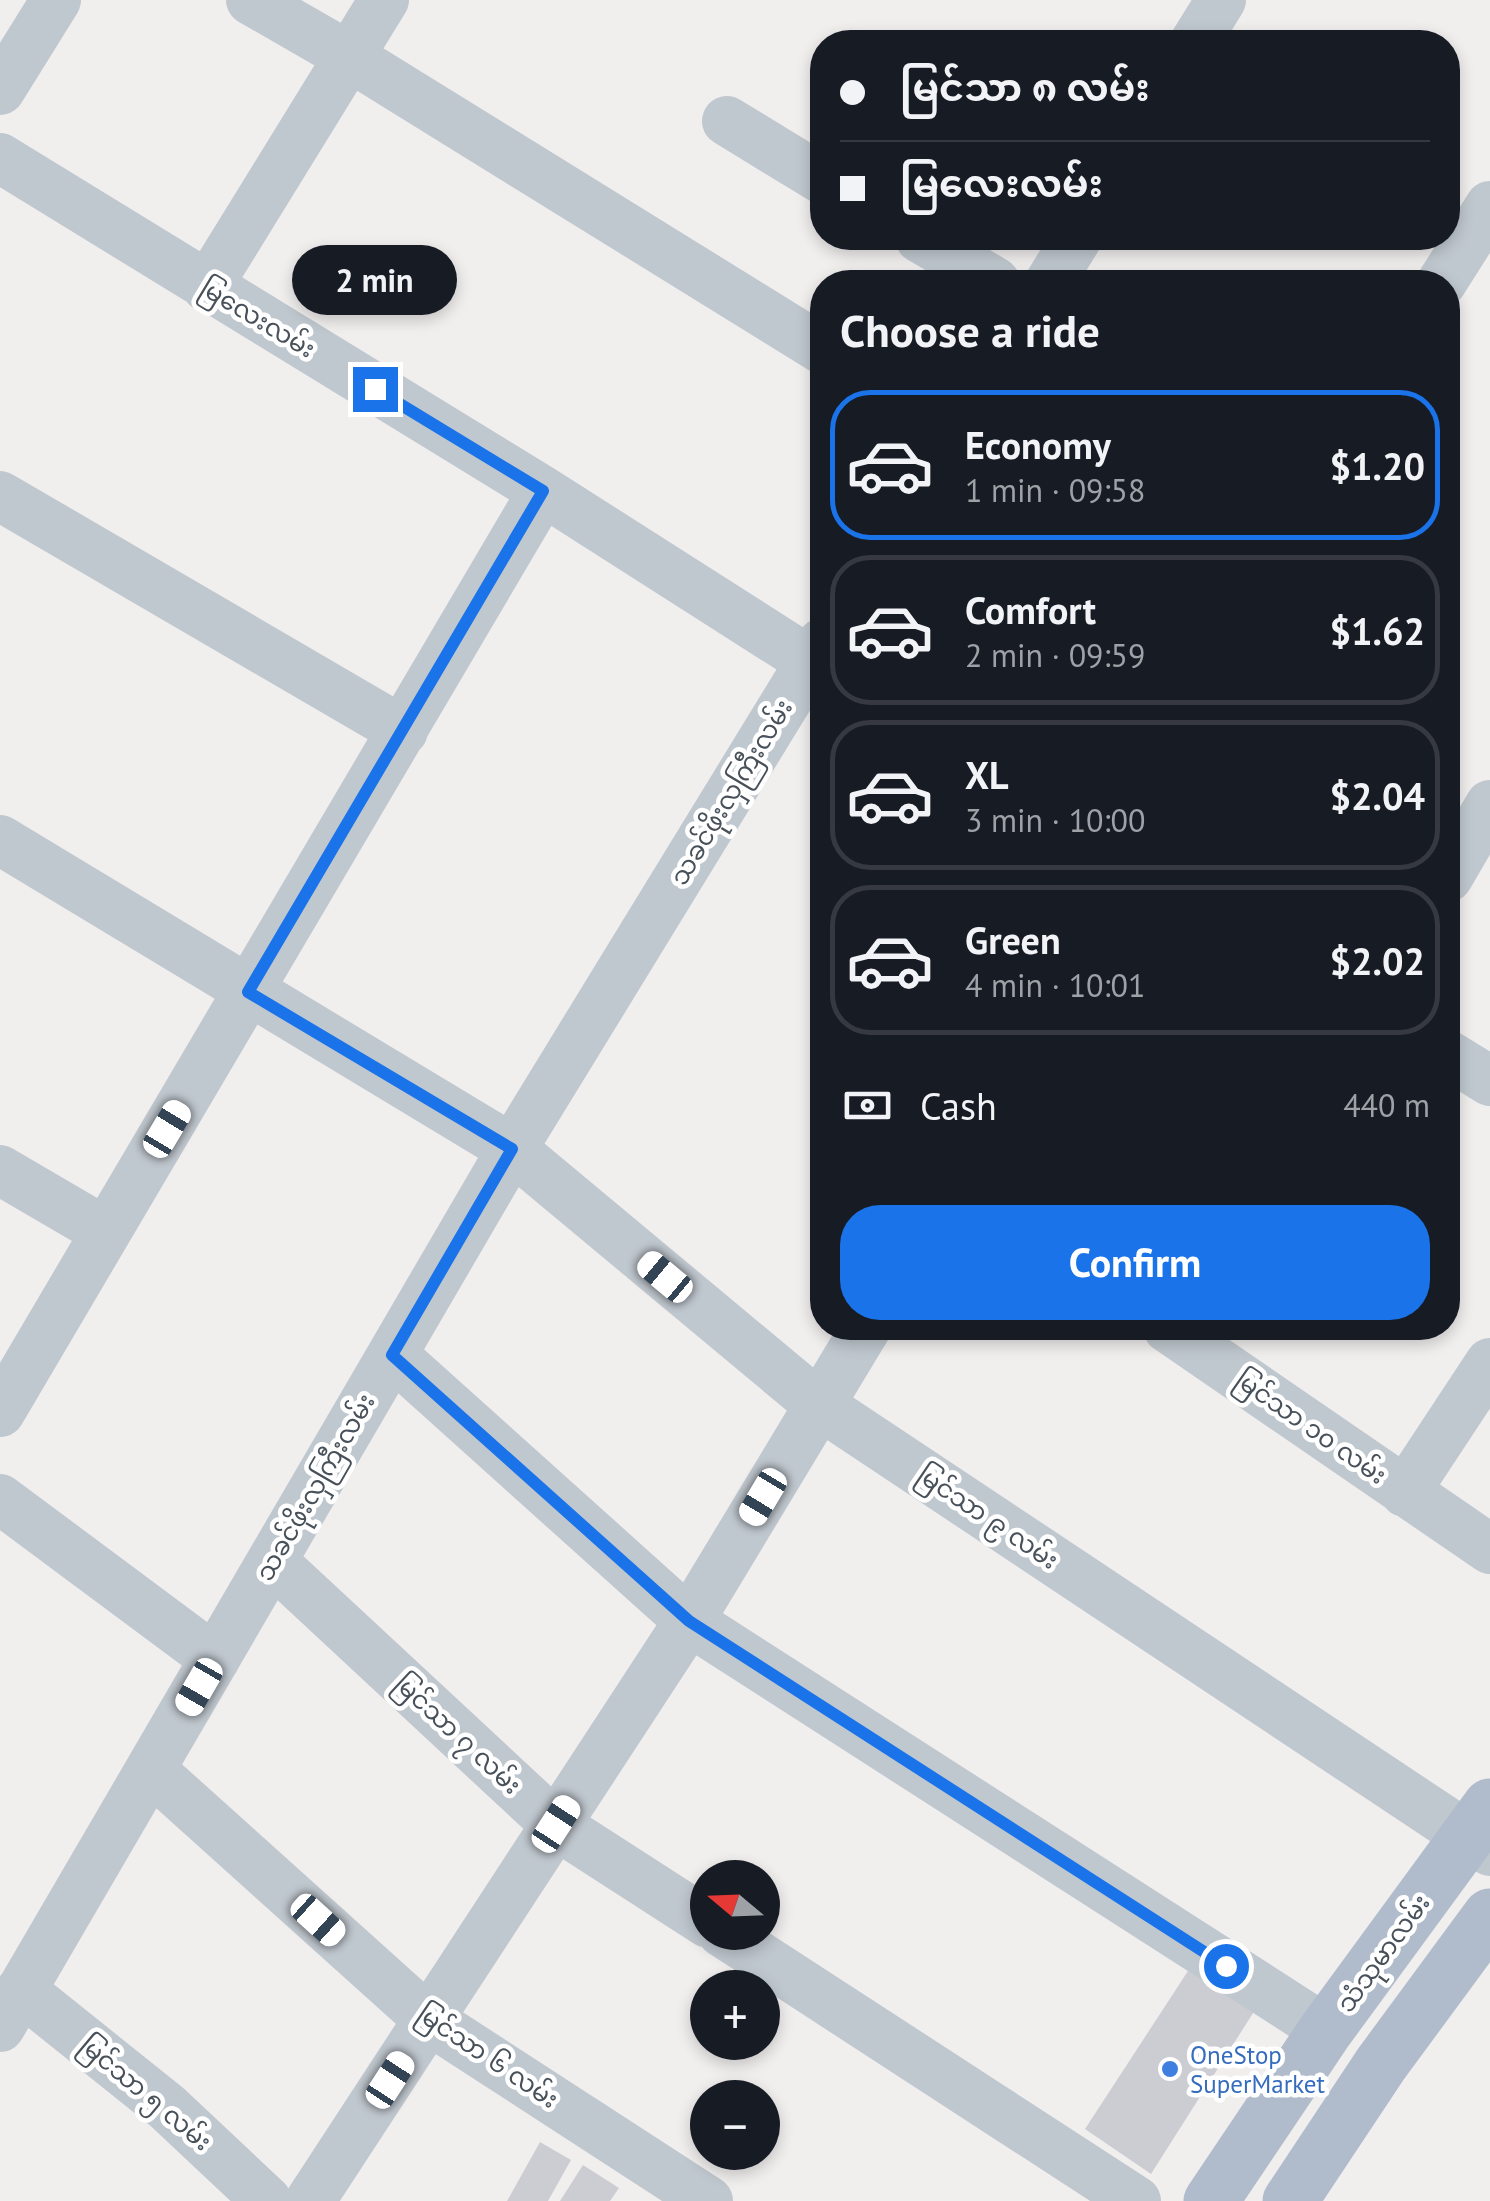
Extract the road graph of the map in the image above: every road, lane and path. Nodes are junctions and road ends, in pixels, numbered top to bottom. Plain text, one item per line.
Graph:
1 (56, 0) edge
2 (251, 0) edge
3 (384, 0) edge
4 (1221, 0) edge
5 (1203, 30) edge
6 (350, 57) junction
7 (0, 90) edge
8 (726, 121) dead end
9 (0, 158) edge
10 (810, 172) edge
11 (1490, 206) edge
12 (940, 250) edge
13 (975, 270) edge
14 (1450, 270) edge
15 (206, 287) junction
16 (810, 342) edge
17 (543, 491) junction
18 (0, 496) edge
19 (810, 653) edge
20 (810, 671) edge
21 (403, 731) junction
22 (1490, 806) edge
23 (0, 840) edge
24 (1460, 857) edge
25 (248, 992) junction
26 (1460, 1062) edge
27 (1490, 1081) edge
28 (512, 1149) junction
29 (0, 1170) edge
30 (106, 1232) junction
31 (858, 1340) edge
32 (1185, 1340) edge
33 (392, 1355) junction
34 (1490, 1363) edge
35 (818, 1404) junction
36 (0, 1412) edge
37 (1405, 1492) junction
38 (0, 1500) edge
39 (1490, 1549) edge
40 (272, 1561) junction
41 (689, 1621) junction
42 (215, 1659) junction
43 (150, 1770) junction
44 (556, 1824) junction
45 (1482, 1830) edge
46 (1432, 1886) junction
47 (690, 1911) edge
48 (1488, 1922) edge
49 (750, 1950) edge
50 (10, 2008) edge
51 (429, 2020) junction
52 (1326, 2030) junction
53 (267, 2201) edge
54 (310, 2201) edge
55 (708, 2201) edge
56 (1136, 2201) edge
57 (1211, 2201) edge
58 (1290, 2201) edge

1 - 7 street
2 - 6 street
3 - 6 street
4 - 5 street
6 - 15 street
6 - 16 street
8 - 10 street
9 - 15 street, မြလေးလမ်း
11 - 14 street
12 - 13 street
15 - 17 street, မြလေးလမ်း
17 - 19 street, မြလေးလမ်း
17 - 21 street
18 - 21 street
20 - 28 street, သခင်ဖိုးလှကြီးလမ်း
21 - 25 street
22 - 24 street
23 - 25 street, မြင်သာ ၉ လမ်း
25 - 28 street, မြင်သာ ၉ လမ်း
25 - 30 street
26 - 27 street
28 - 33 street, သခင်ဖိုးလှကြီးလမ်း
28 - 35 street, မြင်သာ ၉ လမ်း
29 - 30 street
30 - 36 street
31 - 35 street
32 - 37 street, မြင်သာ ၁၀ လမ်း
33 - 40 street, သခင်ဖိုးလှကြီးလမ်း
33 - 41 street
34 - 37 street, မြင်သာ ၁၀ လမ်း
35 - 41 street
35 - 45 street, မြင်သာ ၉ လမ်း
37 - 39 street, မြင်သာ ၁၀ လမ်း
38 - 42 street
40 - 42 street, သခင်ဖိုးလှကြီးလမ်း
40 - 44 street, မြင်သာ ၇ လမ်း
41 - 44 street
41 - 52 street
42 - 43 street, သခင်ဖိုးလှကြီးလမ်း
43 - 50 street, သခင်ဖိုးလှကြီးလမ်း
43 - 51 street, မြင်သာ ၆ လမ်း
44 - 47 street, မြင်သာ ၇ လမ်း
44 - 51 street
45 - 46 main road, သံသုမာလမ်း
46 - 48 street
46 - 52 main road, သံသုမာလမ်း
48 - 58 main road
49 - 56 street
50 - 53 street, မြင်သာ ၅ လမ်း
51 - 54 street
51 - 55 street, မြင်သာ ၆ လမ်း
52 - 57 main road, သံသုမာလမ်း

